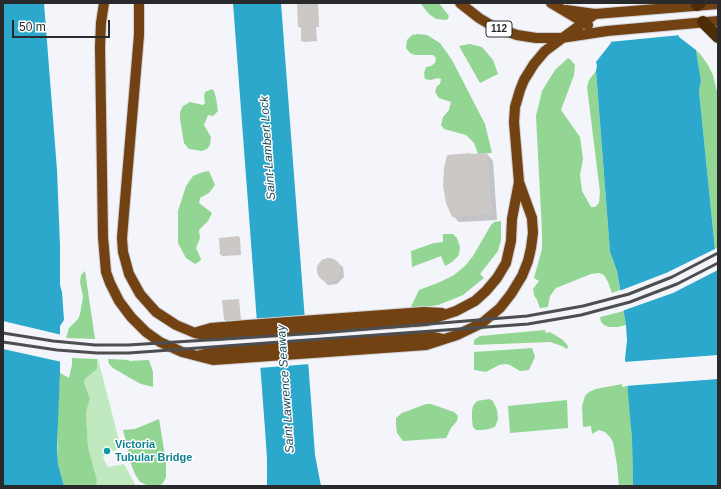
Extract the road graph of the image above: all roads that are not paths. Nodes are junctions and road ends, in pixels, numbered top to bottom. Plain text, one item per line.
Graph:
1 (104, 3) edge
2 (140, 3) edge
3 (460, 3) edge
4 (551, 3) edge
5 (699, 4) edge
6 (718, 4) edge
7 (562, 9) junction
8 (600, 14) junction
9 (718, 21) edge
10 (702, 22) junction
11 (584, 23) junction
12 (603, 31) junction
13 (718, 37) edge
14 (561, 38) junction
15 (519, 182) junction

1 - 15 main road
2 - 15 main road
3 - 14 main road, 112
4 - 7 main road
5 - 6 main road
5 - 8 main road
7 - 8 main road
7 - 11 main road
8 - 11 main road
9 - 10 main road, 112
10 - 12 main road, 112
10 - 13 highway
11 - 12 main road
11 - 14 main road
12 - 14 main road, 112
14 - 15 main road, 112

